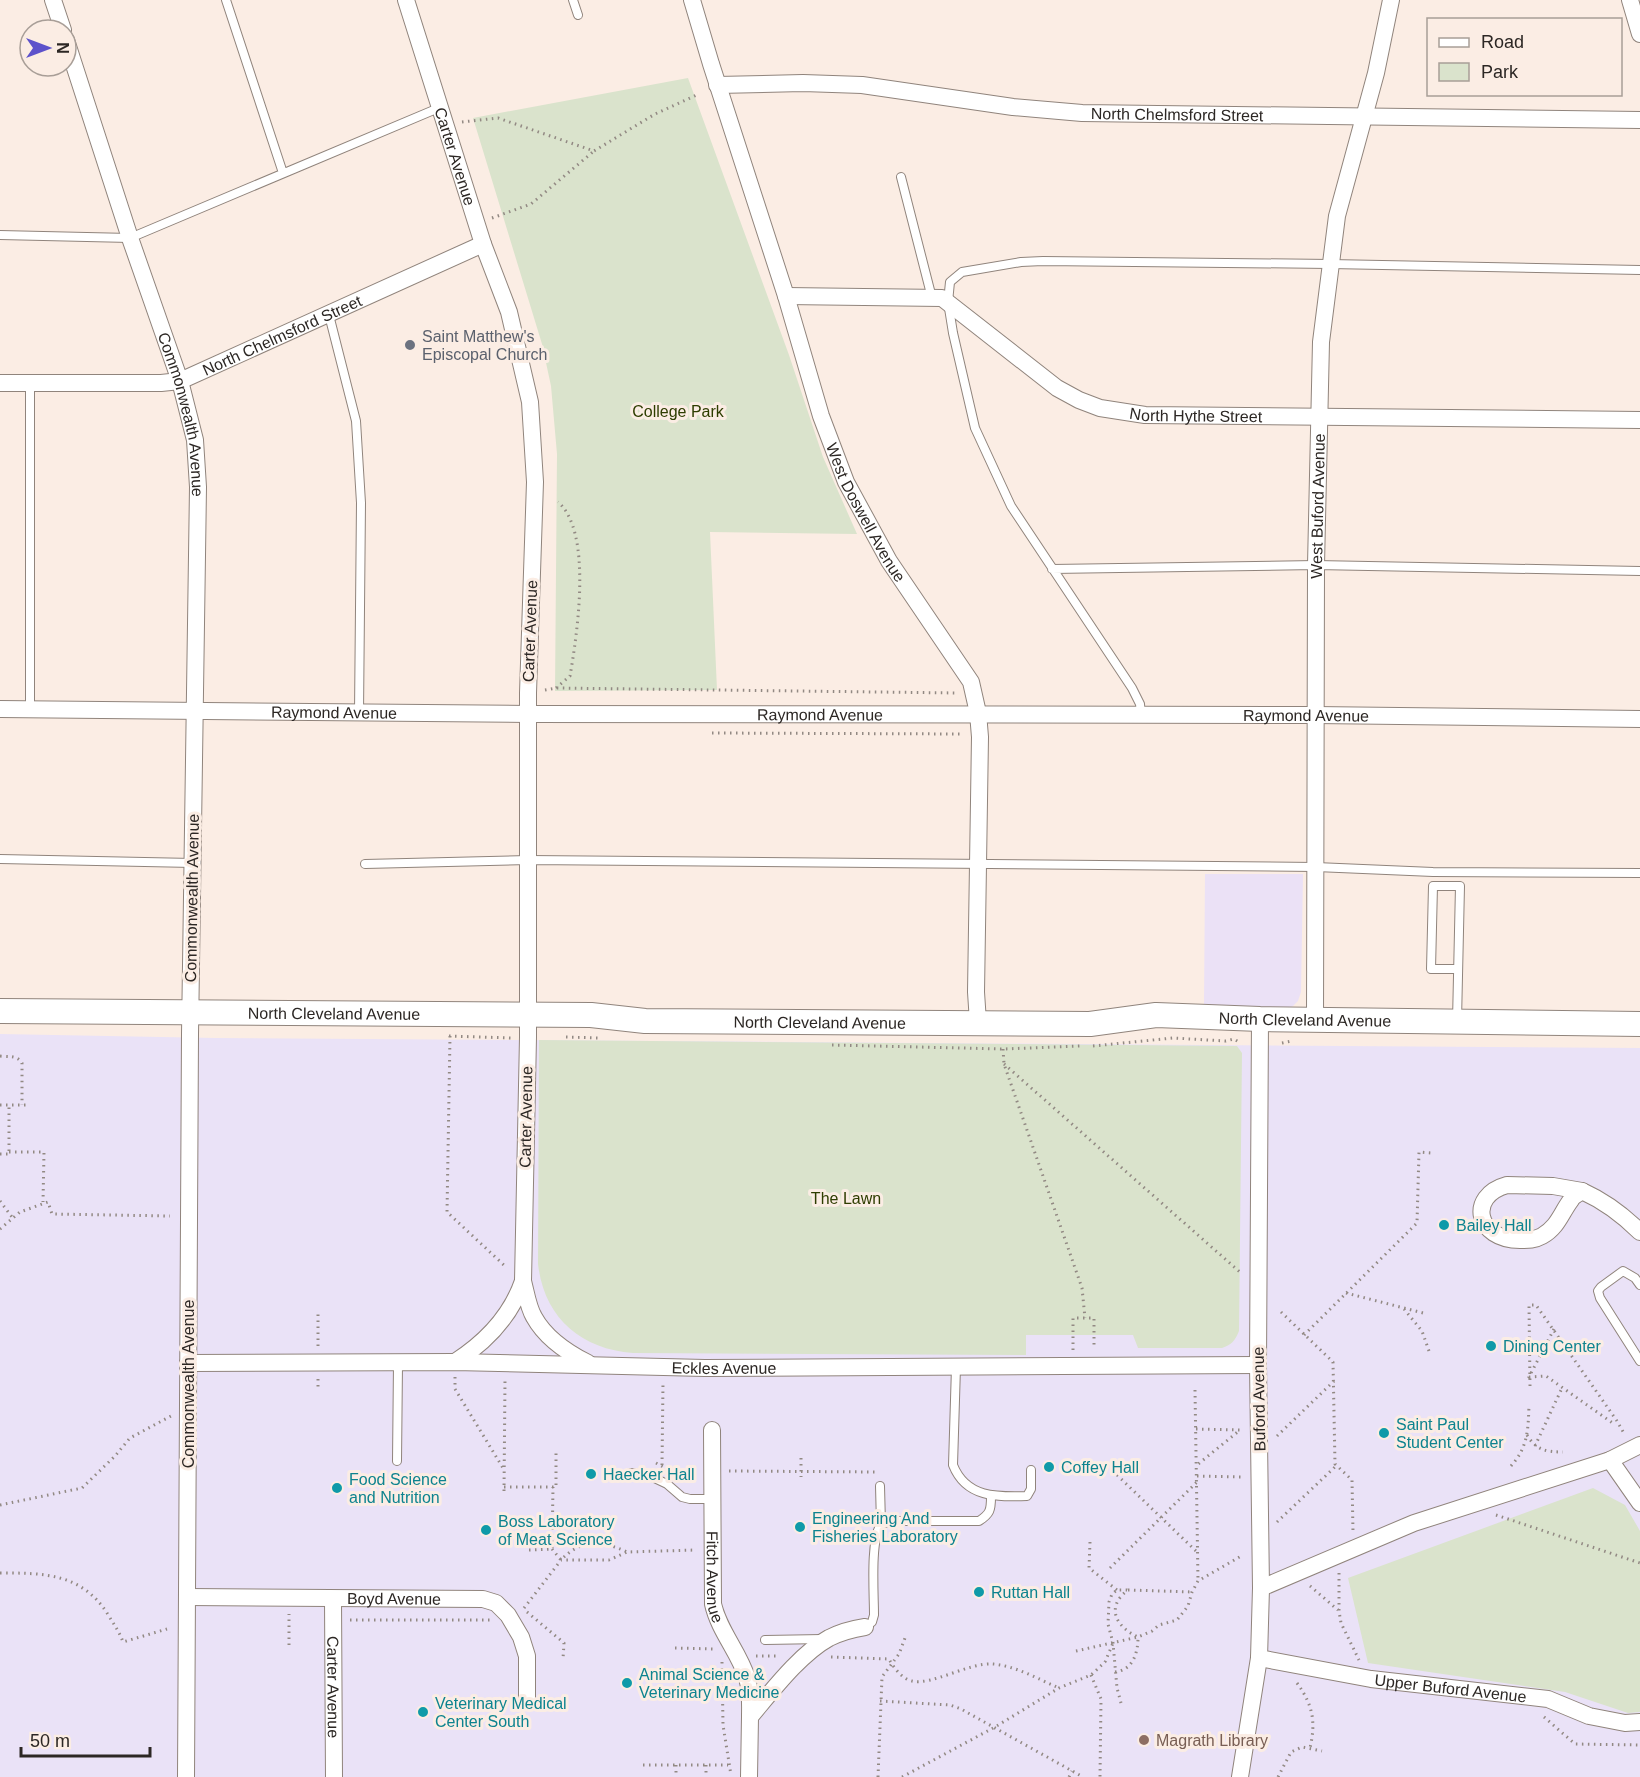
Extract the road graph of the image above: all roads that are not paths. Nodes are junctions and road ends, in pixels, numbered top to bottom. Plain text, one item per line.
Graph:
1 (53, 0) edge
2 (226, 0) edge
3 (406, 0) edge
4 (573, 0) edge
5 (692, 0) edge
6 (1391, 0) edge
7 (1630, 0) edge
8 (578, 15) dead end
9 (59, 18) edge
10 (1640, 34) edge
11 (78, 77) edge
12 (717, 85) junction
13 (441, 107) junction
14 (1363, 116) junction
15 (1640, 120) edge
16 (283, 173) junction
17 (901, 177) dead end
18 (0, 235) edge
19 (130, 238) junction
20 (483, 244) junction
21 (1330, 264) junction
22 (1640, 270) edge
23 (786, 296) junction
24 (940, 300) junction
25 (329, 315) junction
26 (180, 381) junction
27 (0, 383) edge
28 (30, 383) junction
29 (1321, 417) junction
30 (1640, 420) edge
31 (1316, 565) junction
32 (1052, 569) junction
33 (1640, 571) edge
34 (0, 709) edge
35 (30, 709) junction
36 (194, 711) junction
37 (359, 713) junction
38 (978, 713) junction
39 (528, 714) junction
40 (1141, 715) junction
41 (1315, 715) junction
42 (1640, 719) edge
43 (0, 859) edge
44 (528, 860) junction
45 (193, 864) junction
46 (365, 864) dead end
47 (978, 865) junction
48 (1316, 867) junction
49 (1433, 872) junction
50 (1640, 873) edge
51 (1433, 886) junction
52 (1458, 969) junction
53 (0, 1011) edge
54 (190, 1012) junction
55 (528, 1014) junction
56 (1260, 1019) junction
57 (1315, 1019) junction
58 (978, 1022) junction
59 (1457, 1022) junction
60 (1640, 1024) edge
61 (1582, 1191) junction
62 (1640, 1232) edge
63 (517, 1276) junction
64 (1640, 1285) edge
65 (1640, 1361) edge
66 (188, 1363) junction
67 (398, 1364) junction
68 (592, 1365) junction
69 (1258, 1365) junction
70 (956, 1367) junction
71 (455, 1369) junction
72 (712, 1430) dead end
73 (1636, 1447) edge
74 (1610, 1460) junction
75 (397, 1461) dead end
76 (1031, 1470) dead end
77 (630, 1473) dead end
78 (880, 1486) road end
79 (991, 1497) junction
80 (713, 1499) junction
81 (1640, 1503) edge
82 (881, 1524) junction
83 (1261, 1588) junction
84 (187, 1597) junction
85 (333, 1599) junction
86 (865, 1627) joint
87 (826, 1639) junction
88 (765, 1640) dead end
89 (1259, 1658) junction
90 (527, 1699) dead end
91 (750, 1717) junction
92 (1640, 1722) edge
93 (186, 1777) edge
94 (334, 1777) edge
95 (749, 1777) edge
96 (1240, 1777) edge

1 - 9 street
2 - 16 lane
3 - 13 street, Carter Avenue
4 - 8 lane
5 - 12 street, West Doswell Avenue
6 - 14 street, West Buford Avenue
7 - 10 street
11 - 19 street, Commonwealth Avenue
12 - 14 street, North Chelmsford Street
12 - 23 street, West Doswell Avenue
13 - 16 lane
13 - 20 street, Carter Avenue
14 - 15 street, North Chelmsford Street
14 - 21 street, West Buford Avenue
16 - 19 lane
17 - 24 lane
18 - 19 lane
19 - 26 street, Commonwealth Avenue
20 - 25 street, North Chelmsford Street
20 - 39 street, Carter Avenue
21 - 22 lane
21 - 24 lane
21 - 29 street, West Buford Avenue
23 - 24 street
23 - 38 street, West Doswell Avenue
24 - 29 street, North Hythe Street
24 - 32 lane
25 - 26 street, North Chelmsford Street
25 - 37 lane
26 - 28 street, North Chelmsford Street
26 - 36 street, Commonwealth Avenue
27 - 28 street, North Chelmsford Street
28 - 35 lane
29 - 30 street, North Hythe Street
29 - 31 street, West Buford Avenue
31 - 32 lane
31 - 33 lane
31 - 41 street, West Buford Avenue
32 - 40 lane
34 - 35 street, Raymond Avenue
35 - 36 street, Raymond Avenue
36 - 37 street, Raymond Avenue
36 - 45 street, Commonwealth Avenue
37 - 39 street, Raymond Avenue
38 - 39 street, Raymond Avenue
38 - 40 street, Raymond Avenue
38 - 47 street, West Doswell Avenue
39 - 44 street, Carter Avenue
40 - 41 street, Raymond Avenue
41 - 42 street, Raymond Avenue
41 - 48 street, West Buford Avenue
43 - 45 lane
44 - 46 lane
44 - 47 lane
44 - 55 street, Carter Avenue
45 - 54 street, Commonwealth Avenue
47 - 48 lane
47 - 58 street, West Doswell Avenue
48 - 49 lane
48 - 57 street, West Buford Avenue
49 - 50 lane
49 - 51 lane
51 - 52 lane
51 - 52 lane
52 - 59 lane
53 - 54 main road, North Cleveland Avenue
54 - 55 main road, North Cleveland Avenue
54 - 66 street, Commonwealth Avenue
55 - 58 main road, North Cleveland Avenue
55 - 63 street, Carter Avenue
56 - 57 main road, North Cleveland Avenue
56 - 58 main road, North Cleveland Avenue
56 - 69 street, Buford Avenue
57 - 59 main road, North Cleveland Avenue
59 - 60 main road, North Cleveland Avenue
61 - 61 street
61 - 62 street
63 - 68 street, Carter Avenue
63 - 71 street, Carter Avenue
64 - 65 lane
66 - 67 street, Eckles Avenue
66 - 84 street, Commonwealth Avenue
67 - 71 street, Eckles Avenue
67 - 75 lane
68 - 70 street, Eckles Avenue
68 - 71 street, Eckles Avenue
69 - 70 street, Eckles Avenue
69 - 83 street, Buford Avenue
70 - 79 lane
72 - 80 street, Fitch Avenue
73 - 74 street
74 - 81 street
74 - 83 street
76 - 79 lane
77 - 80 lane
78 - 82 lane
79 - 82 lane
80 - 91 street, Fitch Avenue
82 - 86 lane
83 - 89 street, Buford Avenue
84 - 85 street, Boyd Avenue
84 - 93 street, Commonwealth Avenue
85 - 90 street, Boyd Avenue
85 - 94 street, Carter Avenue
86 - 87 street
87 - 88 lane
87 - 91 street
89 - 92 street, Upper Buford Avenue
89 - 96 street, Buford Avenue
91 - 95 street, Fitch Avenue

